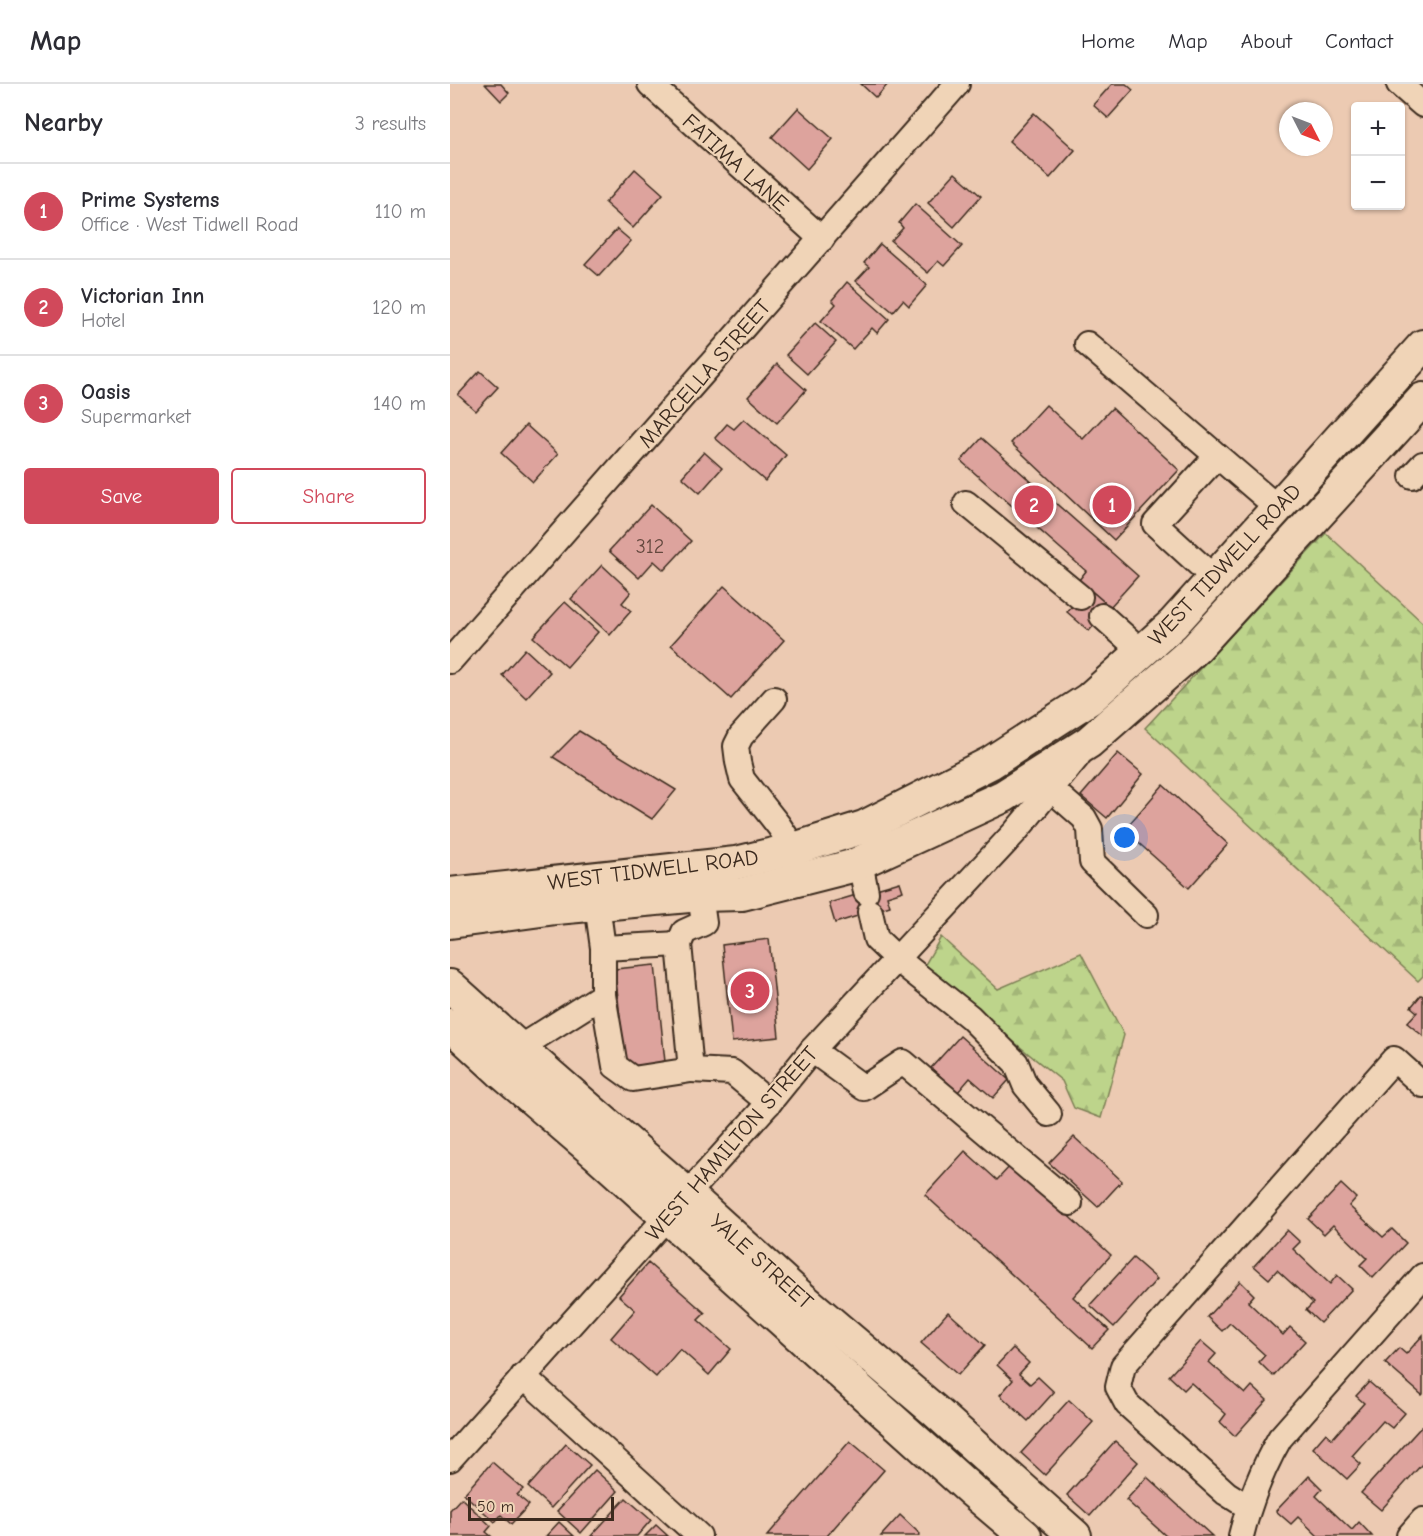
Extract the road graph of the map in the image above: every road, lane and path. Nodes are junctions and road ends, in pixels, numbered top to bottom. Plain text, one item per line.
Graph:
1 (650, 84) edge
2 (957, 84) edge
3 (1399, 84) edge
4 (1423, 105) edge
5 (822, 239) junction
6 (1087, 344) dead end
7 (1418, 364) edge
8 (1423, 399) edge
9 (1217, 456) junction
10 (966, 502) dead end
11 (1278, 508) junction
12 (1215, 578) junction
13 (1080, 597) dead end
14 (1240, 601) junction
15 (1102, 616) dead end
16 (1141, 651) junction
17 (450, 661) edge
18 (774, 699) dead end
19 (1089, 742) junction
20 (990, 763) junction
21 (1051, 789) junction
22 (1004, 796) junction
23 (1016, 831) junction
24 (794, 849) junction
25 (700, 880) junction
26 (865, 889) junction
27 (450, 894) edge
28 (597, 904) junction
29 (1146, 915) dead end
30 (450, 922) edge
31 (679, 944) junction
32 (603, 948) junction
33 (897, 959) junction
34 (450, 986) edge
35 (603, 994) junction
36 (454, 1037) edge
37 (812, 1050) junction
38 (510, 1060) junction
39 (691, 1070) junction
40 (1423, 1085) edge
41 (769, 1103) junction
42 (1049, 1114) dead end
43 (687, 1194) junction
44 (1070, 1203) dead end
45 (666, 1216) junction
46 (1423, 1276) edge
47 (523, 1376) junction
48 (935, 1412) junction
49 (912, 1437) junction
50 (450, 1459) edge
51 (1248, 1507) junction
52 (1423, 1520) edge
53 (699, 1536) edge
54 (1025, 1536) edge
55 (1075, 1536) edge
56 (1241, 1536) edge
57 (1408, 1536) edge

1 - 5 street, FATIMA LANE
2 - 5 street, MARCELLA STREET
3 - 4 street
5 - 17 street, MARCELLA STREET
6 - 9 street
7 - 11 main road, WEST TIDWELL ROAD
8 - 14 main road, WEST TIDWELL ROAD
9 - 11 street
9 - 12 street
10 - 13 street
11 - 12 main road, WEST TIDWELL ROAD
12 - 14 main road
12 - 16 main road, WEST TIDWELL ROAD
14 - 19 main road, WEST TIDWELL ROAD
15 - 16 street
16 - 20 main road, WEST TIDWELL ROAD
18 - 24 street
19 - 21 street, WEST HAMILTON STREET
19 - 22 main road, WEST TIDWELL ROAD
20 - 22 main road
20 - 24 main road, WEST TIDWELL ROAD
21 - 23 street, WEST HAMILTON STREET
21 - 29 street
22 - 23 street
22 - 26 main road, WEST TIDWELL ROAD
23 - 33 street, WEST HAMILTON STREET
24 - 25 main road, WEST TIDWELL ROAD
25 - 26 main road, WEST TIDWELL ROAD
25 - 27 main road, WEST TIDWELL ROAD
25 - 28 main road, WEST TIDWELL ROAD
25 - 31 street
26 - 33 street
28 - 30 main road, WEST TIDWELL ROAD
28 - 32 street
31 - 32 street
31 - 39 street
32 - 35 street
33 - 37 street, WEST HAMILTON STREET
33 - 42 street
34 - 38 main road, YALE STREET
35 - 38 street
35 - 39 street
36 - 38 main road, YALE STREET
37 - 41 street, WEST HAMILTON STREET
37 - 44 street
38 - 43 main road, YALE STREET
38 - 45 main road, YALE STREET
39 - 41 street
40 - 51 street
41 - 43 street, WEST HAMILTON STREET
43 - 45 street, WEST HAMILTON STREET
43 - 48 main road, YALE STREET
45 - 47 street, WEST HAMILTON STREET
45 - 49 main road, YALE STREET
46 - 51 street
47 - 50 street, WEST HAMILTON STREET
47 - 53 street
48 - 49 main road
48 - 55 main road, YALE STREET
49 - 54 main road, YALE STREET
51 - 56 street
52 - 57 street

